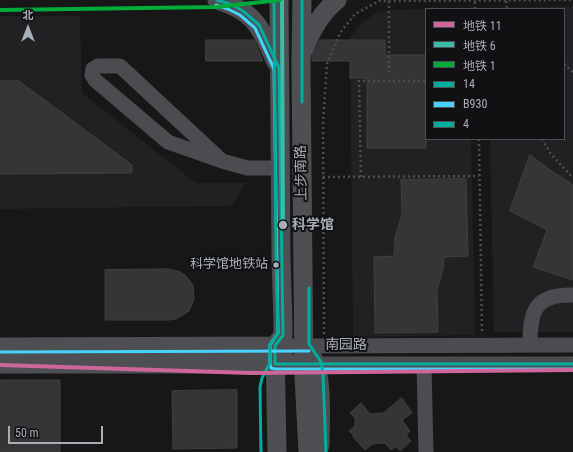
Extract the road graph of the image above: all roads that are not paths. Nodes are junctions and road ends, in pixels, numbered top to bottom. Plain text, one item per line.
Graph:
1 (216, 0) edge
2 (279, 0) edge
3 (302, 0) edge
4 (336, 0) edge
5 (301, 62) junction
6 (279, 68) junction
7 (222, 161) junction
8 (280, 168) junction
9 (573, 295) edge
10 (530, 344) junction
11 (573, 345) edge
12 (0, 347) edge
13 (275, 355) junction
14 (308, 358) junction
15 (0, 364) edge
16 (424, 364) junction
17 (573, 364) edge
18 (266, 452) edge
19 (277, 452) edge
20 (308, 452) edge
21 (321, 452) edge
22 (426, 452) edge

1 - 6 main road
2 - 6 main road, 上步南路
3 - 5 main road, 上步南路
4 - 5 main road
5 - 14 main road, 上步南路
6 - 8 main road, 上步南路
7 - 7 street
7 - 8 street
8 - 13 main road, 上步南路
9 - 10 street
10 - 11 street, 南园路
10 - 14 street, 南园路
12 - 13 main road, 南园路
13 - 14 main road, 南园路
13 - 15 main road, 南园路
13 - 18 main road, 上步南路
13 - 19 main road, 上步南路
14 - 16 street, 南园路
14 - 20 main road, 上步南路
14 - 21 main road, 上步南路
16 - 17 street, 南园路
16 - 22 street

